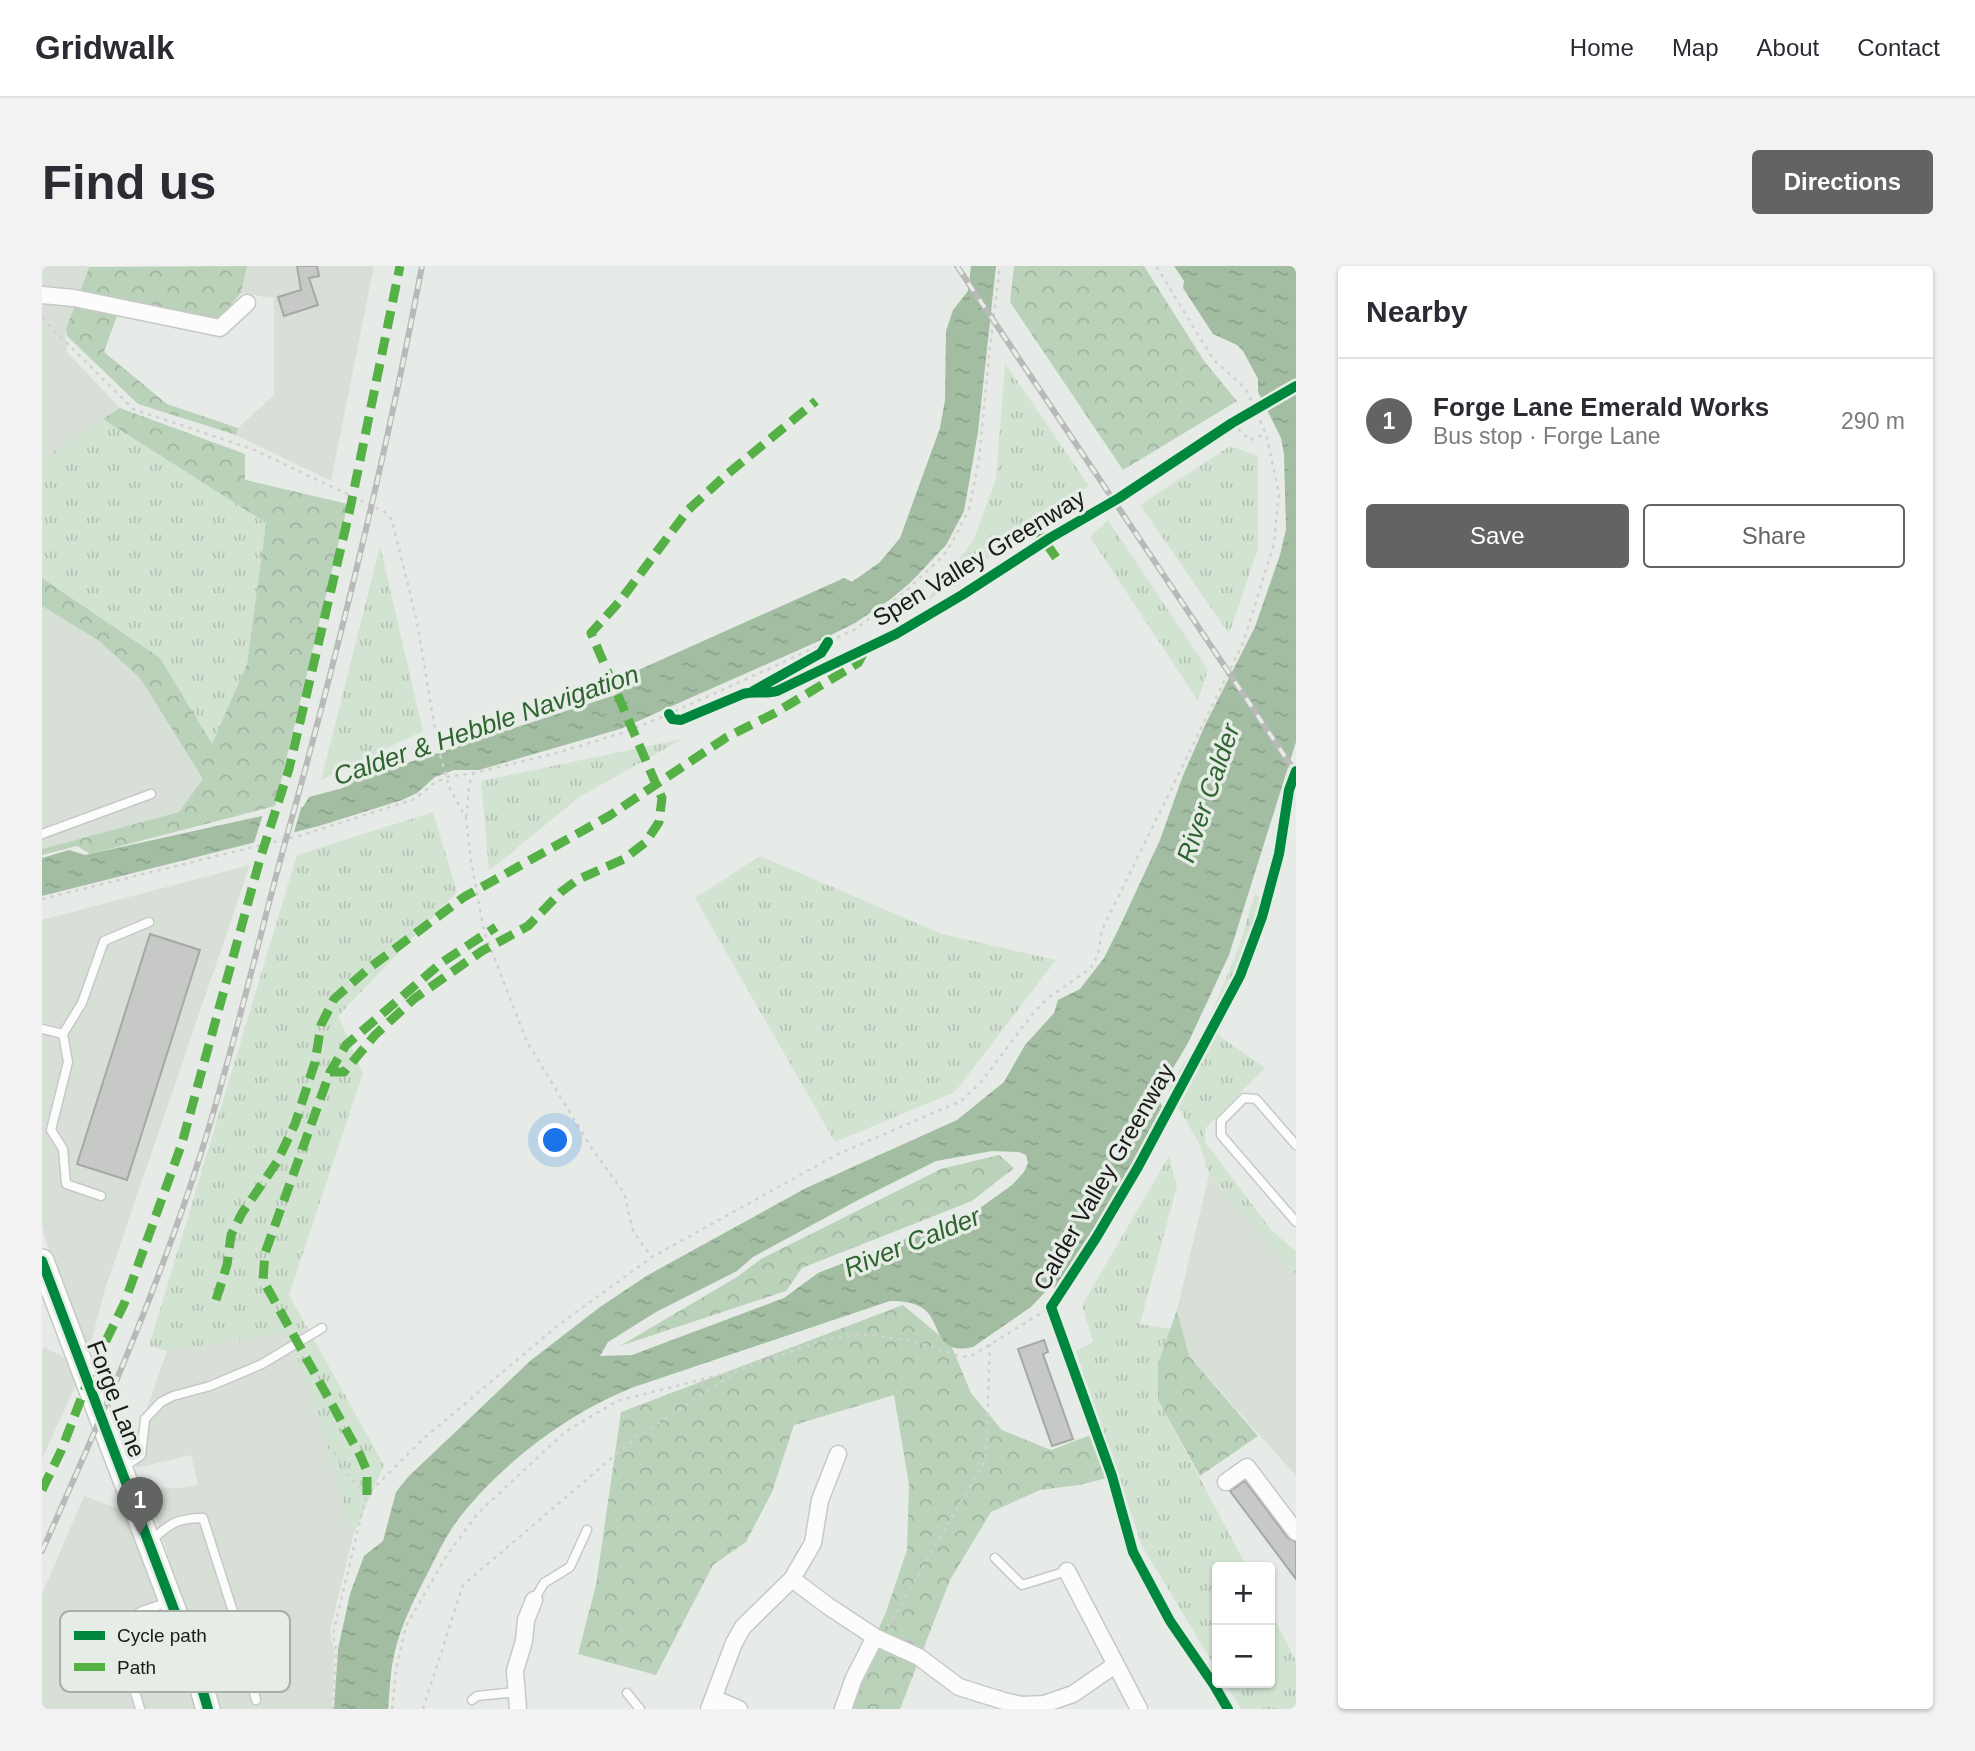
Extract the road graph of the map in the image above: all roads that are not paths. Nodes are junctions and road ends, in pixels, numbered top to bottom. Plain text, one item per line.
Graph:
1 (42, 295) edge
2 (247, 303) dead end
3 (151, 794) dead end
4 (42, 834) edge
5 (149, 922) dead end
6 (42, 1029) edge
7 (63, 1034) junction
8 (1296, 1145) edge
9 (101, 1196) dead end
10 (1296, 1208) edge
11 (1294, 1220) edge
12 (42, 1261) edge
13 (322, 1328) dead end
14 (838, 1454) dead end
15 (120, 1469) junction
16 (1226, 1482) dead end
17 (587, 1530) dead end
18 (1296, 1532) edge
19 (149, 1543) junction
20 (995, 1558) dead end
21 (1067, 1571) joint
22 (792, 1578) junction
23 (534, 1600) joint
24 (171, 1601) junction
25 (142, 1611) edge
26 (175, 1611) edge
27 (233, 1611) edge
28 (878, 1638) junction
29 (1115, 1665) junction
30 (203, 1692) edge
31 (254, 1692) edge
32 (516, 1692) junction
33 (627, 1693) dead end
34 (256, 1700) dead end
35 (472, 1700) dead end
36 (711, 1704) edge
37 (1022, 1707) edge
38 (208, 1709) edge
39 (518, 1709) edge
40 (640, 1709) edge
41 (739, 1709) edge
42 (843, 1709) edge
43 (1139, 1709) edge

1 - 2 street
3 - 4 lane
5 - 7 lane
6 - 7 lane
7 - 9 lane
8 - 11 lane
10 - 11 lane
12 - 15 street, Forge Lane
13 - 15 lane
14 - 22 street
15 - 19 street, Forge Lane
16 - 18 street
17 - 23 lane
19 - 24 street, Forge Lane
19 - 27 lane
20 - 21 lane
21 - 29 street
22 - 28 street
22 - 36 street
23 - 32 street
24 - 25 lane
24 - 26 street, Forge Lane
28 - 37 street
28 - 42 street
29 - 37 street
29 - 43 street
30 - 38 street, Forge Lane
31 - 34 lane
32 - 35 lane
32 - 39 street
33 - 40 lane
36 - 41 street

